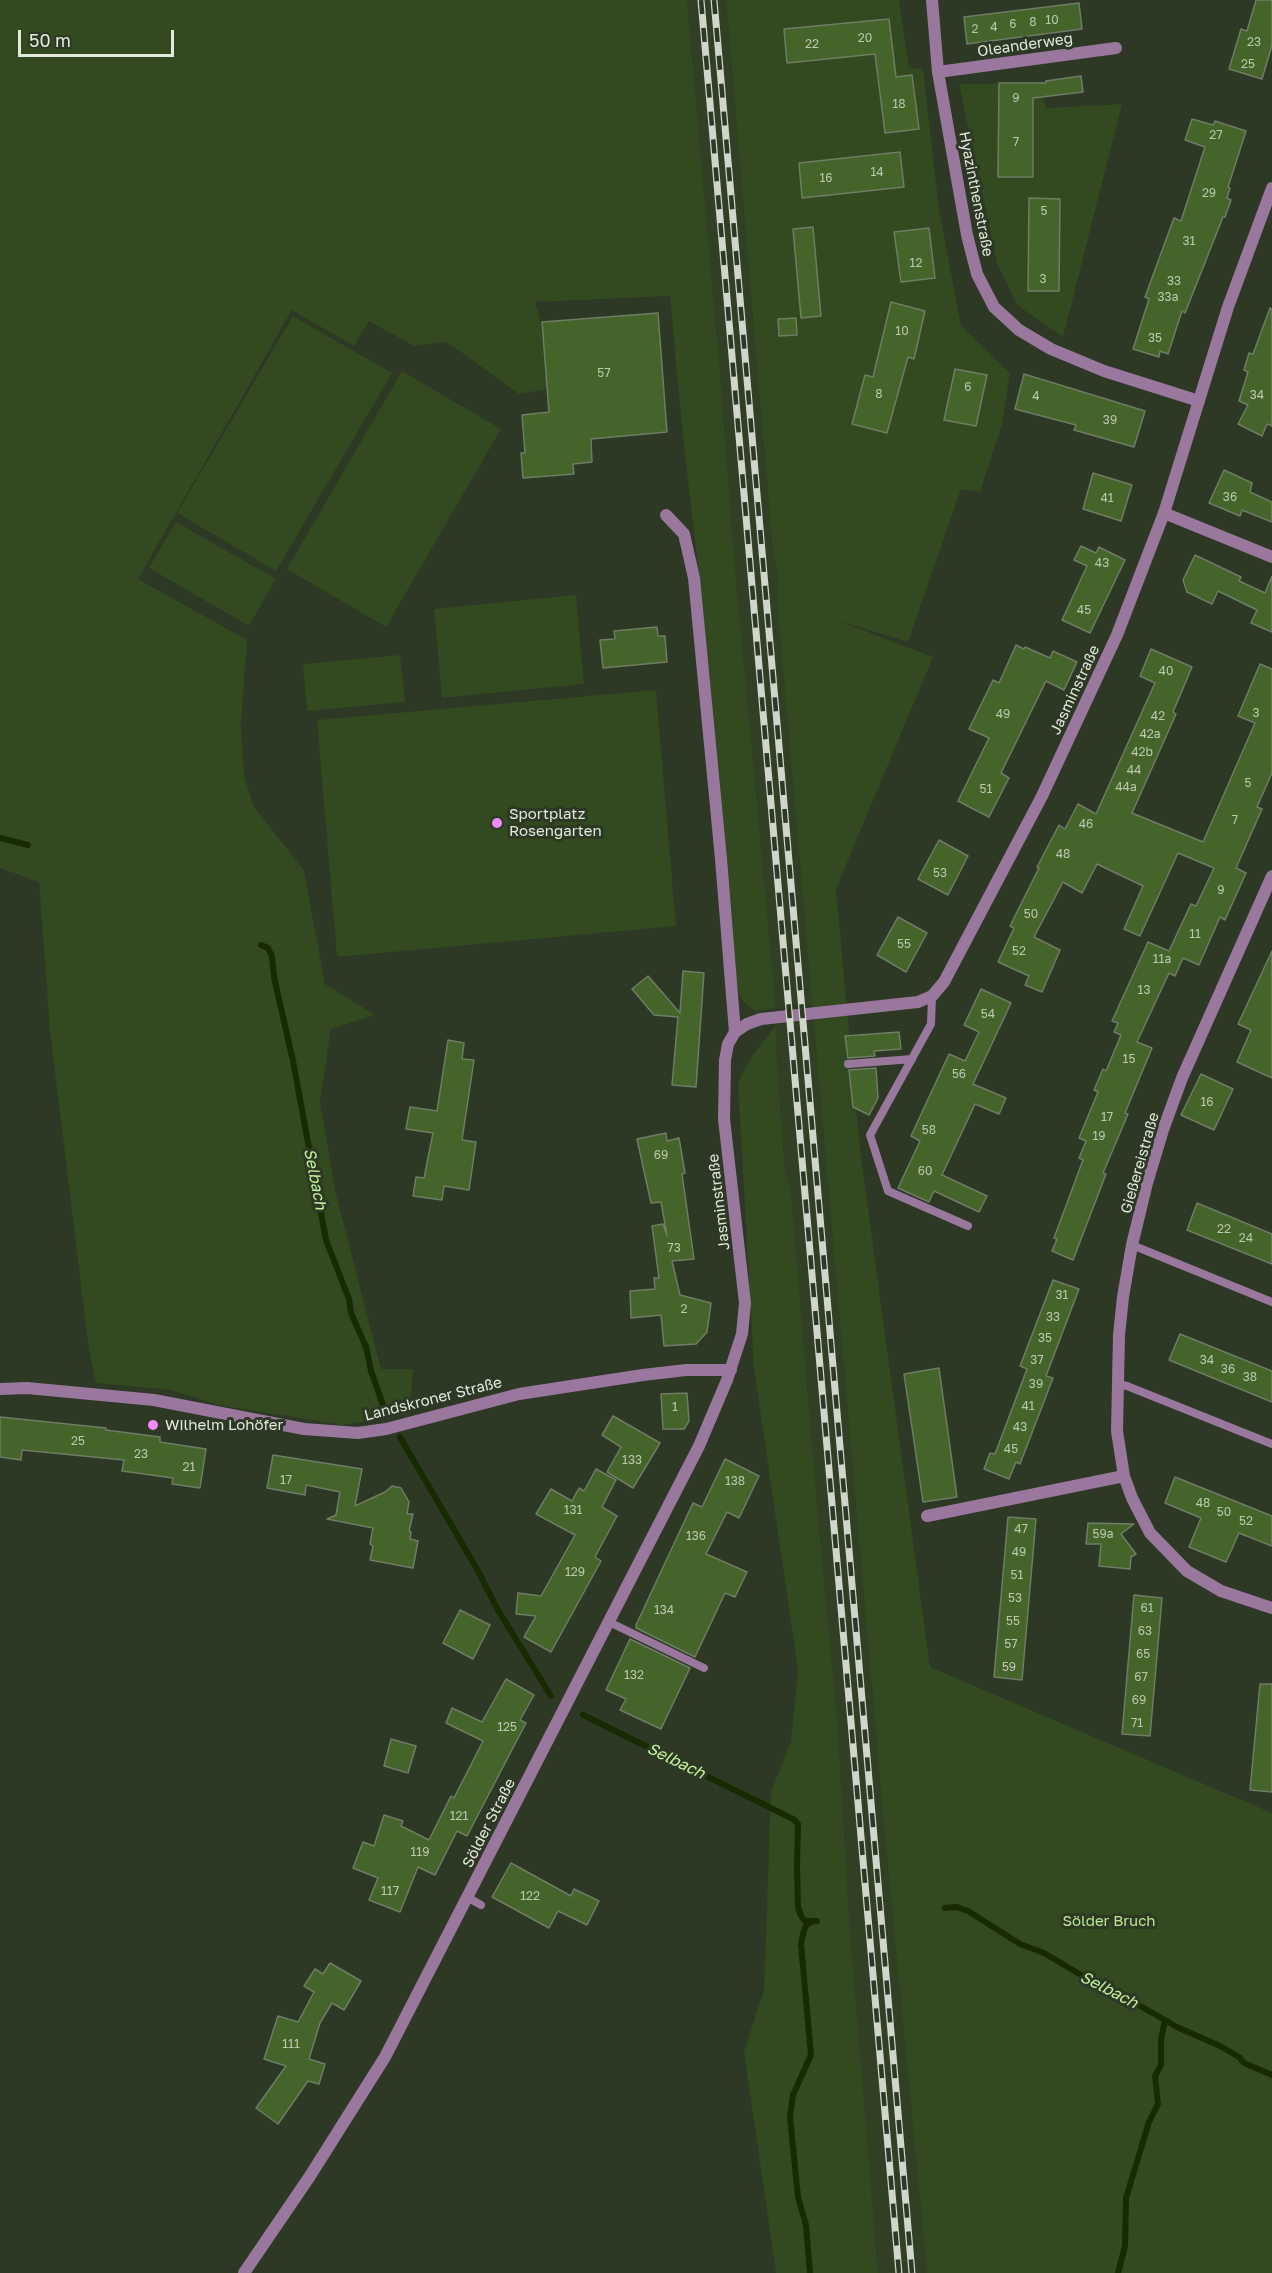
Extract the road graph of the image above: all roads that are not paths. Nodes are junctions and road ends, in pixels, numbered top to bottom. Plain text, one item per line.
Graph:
1 (932, 0) edge
2 (1116, 48) dead end
3 (938, 72) junction
4 (1272, 188) edge
5 (1199, 401) junction
6 (1164, 513) junction
7 (666, 515) dead end
8 (1272, 557) edge
9 (1272, 876) edge
10 (932, 996) junction
11 (735, 1032) junction
12 (912, 1059) junction
13 (848, 1064) dead end
14 (968, 1226) dead end
15 (1132, 1245) junction
16 (1272, 1302) edge
17 (731, 1370) junction
18 (1117, 1384) junction
19 (0, 1389) edge
20 (1272, 1444) edge
21 (1124, 1476) junction
22 (927, 1516) dead end
23 (1272, 1608) edge
24 (609, 1622) junction
25 (704, 1668) dead end
26 (467, 1897) junction
27 (481, 1905) dead end
28 (244, 2273) edge

1 - 3 street, Hyazinthenstraße
2 - 3 street, Oleanderweg
3 - 5 street, Hyazinthenstraße
4 - 5 street, Jasminstraße
5 - 6 street, Jasminstraße
6 - 8 street
6 - 10 street, Jasminstraße
7 - 11 street, Jasminstraße
9 - 15 street, Gießereistraße
10 - 11 street
10 - 12 lane
11 - 17 street, Jasminstraße
12 - 13 lane
12 - 14 lane
15 - 16 lane
15 - 18 street, Gießereistraße
17 - 19 street, Landskroner Straße
17 - 24 street, Sölder Straße
18 - 20 lane
18 - 21 street, Gießereistraße
21 - 22 street
21 - 23 street, Gießereistraße
24 - 25 lane
24 - 26 street, Sölder Straße
26 - 27 lane
26 - 28 street, Sölder Straße

